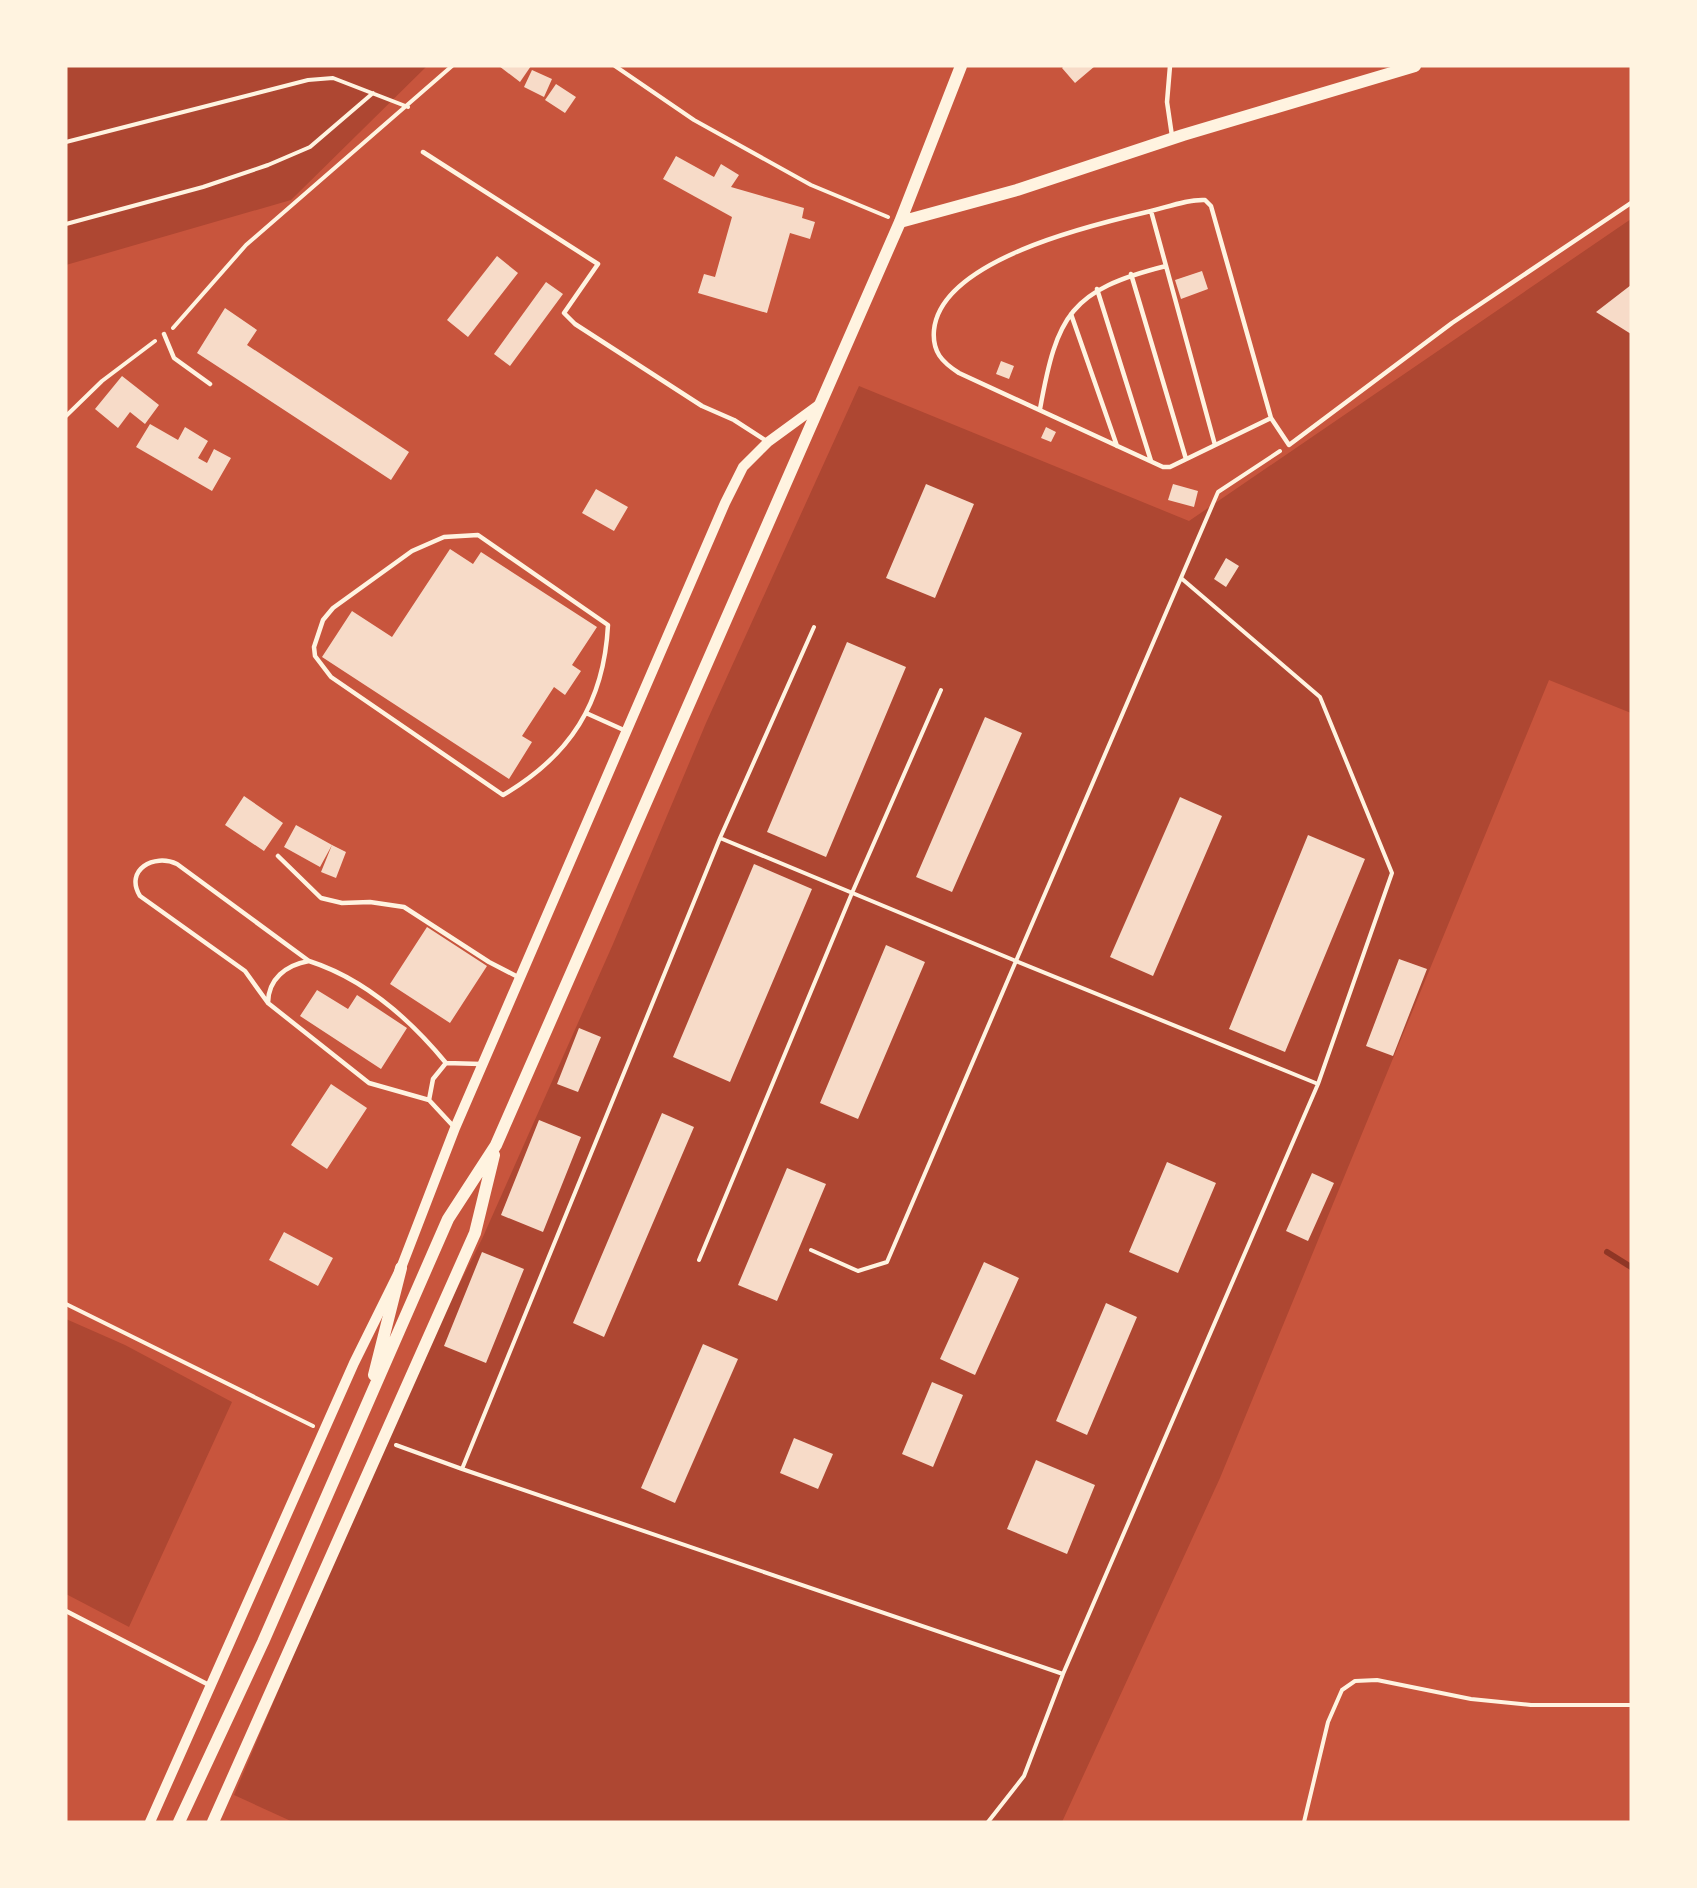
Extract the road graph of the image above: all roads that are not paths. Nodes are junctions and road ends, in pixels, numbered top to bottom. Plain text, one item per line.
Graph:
1 (961, 66) edge
2 (1170, 66) edge
3 (1415, 66) edge
4 (1172, 139) junction
5 (423, 152) dead end
6 (1631, 203) edge
7 (1151, 211) junction
8 (900, 222) junction
9 (1166, 266) junction
10 (1131, 274) junction
11 (1097, 290) junction
12 (1071, 314) junction
13 (164, 334) road end
14 (210, 384) dead end
15 (820, 405) junction
16 (1040, 409) junction
17 (1271, 418) junction
18 (768, 442) junction
19 (1215, 445) junction
20 (1117, 446) junction
21 (1186, 459) junction
22 (1151, 461) junction
23 (586, 713) junction
24 (628, 732) junction
25 (278, 856) dead end
26 (309, 961) junction
27 (521, 978) junction
28 (268, 1003) junction
29 (446, 1063) junction
30 (484, 1064) junction
31 (429, 1100) junction
32 (455, 1128) junction
33 (496, 1145) junction
34 (401, 1268) junction
35 (365, 1412) junction
36 (66, 1611) edge
37 (212, 1686) junction
38 (150, 1822) edge
39 (179, 1822) edge
40 (213, 1822) edge

1 - 8 main road
2 - 4 lane
3 - 4 main road
4 - 8 main road
5 - 18 lane
6 - 17 lane
7 - 9 lane
7 - 16 lane
7 - 17 lane
8 - 15 main road
9 - 10 lane
9 - 19 lane
10 - 11 lane
10 - 21 lane
11 - 12 lane
11 - 22 lane
12 - 16 lane
12 - 20 lane
13 - 14 lane
15 - 18 street
15 - 33 main road
16 - 20 lane
17 - 19 lane
18 - 24 street
19 - 21 lane
20 - 22 lane
21 - 22 lane
23 - 23 lane
23 - 24 lane
24 - 27 street
25 - 27 lane
26 - 28 lane
26 - 28 lane
26 - 29 lane
27 - 30 street
28 - 31 lane
29 - 30 lane
29 - 31 lane
30 - 32 street
31 - 32 lane
32 - 34 street
33 - 35 main road
33 - 40 main road
34 - 35 main road
34 - 37 street
35 - 39 main road
36 - 37 lane
37 - 38 street

